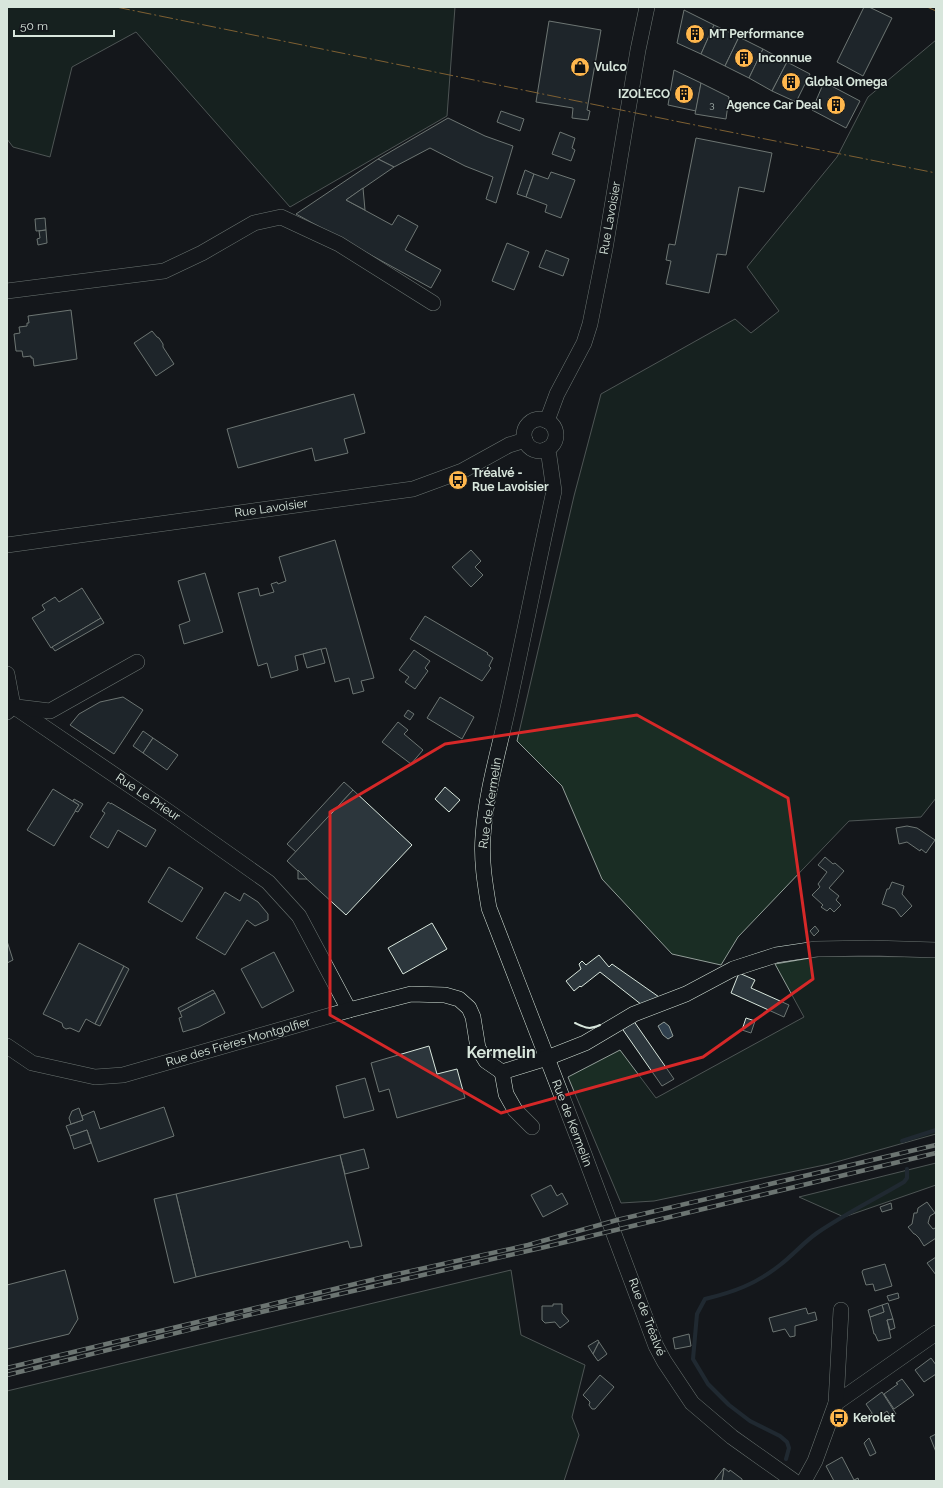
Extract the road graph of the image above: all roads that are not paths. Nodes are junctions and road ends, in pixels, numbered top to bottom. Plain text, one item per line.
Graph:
1 (647, 7) edge
2 (7, 291) edge
3 (433, 302) dead end
4 (547, 421) junction
5 (525, 440) junction
6 (547, 449) junction
7 (7, 545) edge
8 (137, 662) dead end
9 (7, 674) edge
10 (10, 709) edge
11 (936, 950) edge
12 (349, 1010) junction
13 (7, 1046) edge
14 (547, 1058) junction
15 (502, 1072) junction
16 (532, 1127) dead end
17 (617, 1241) joint
18 (841, 1310) dead end
19 (936, 1333) edge
20 (836, 1404) junction
21 (794, 1481) edge
22 (804, 1481) edge

1 - 4 street, Rue Lavoisier
2 - 3 street
4 - 5 street
4 - 6 street
5 - 6 street
5 - 7 street, Rue Lavoisier
6 - 14 street, Rue de Kermelin
8 - 10 street
9 - 10 street
10 - 12 street, Rue Le Prieur
11 - 14 street
12 - 13 street, Rue des Frères Montgolfier
12 - 15 street, Rue des Frères Montgolfier
14 - 15 street
14 - 17 street, Rue de Kermelin
15 - 16 street
17 - 21 street, Rue de Tréalvé
18 - 20 street
19 - 20 street
20 - 22 street

